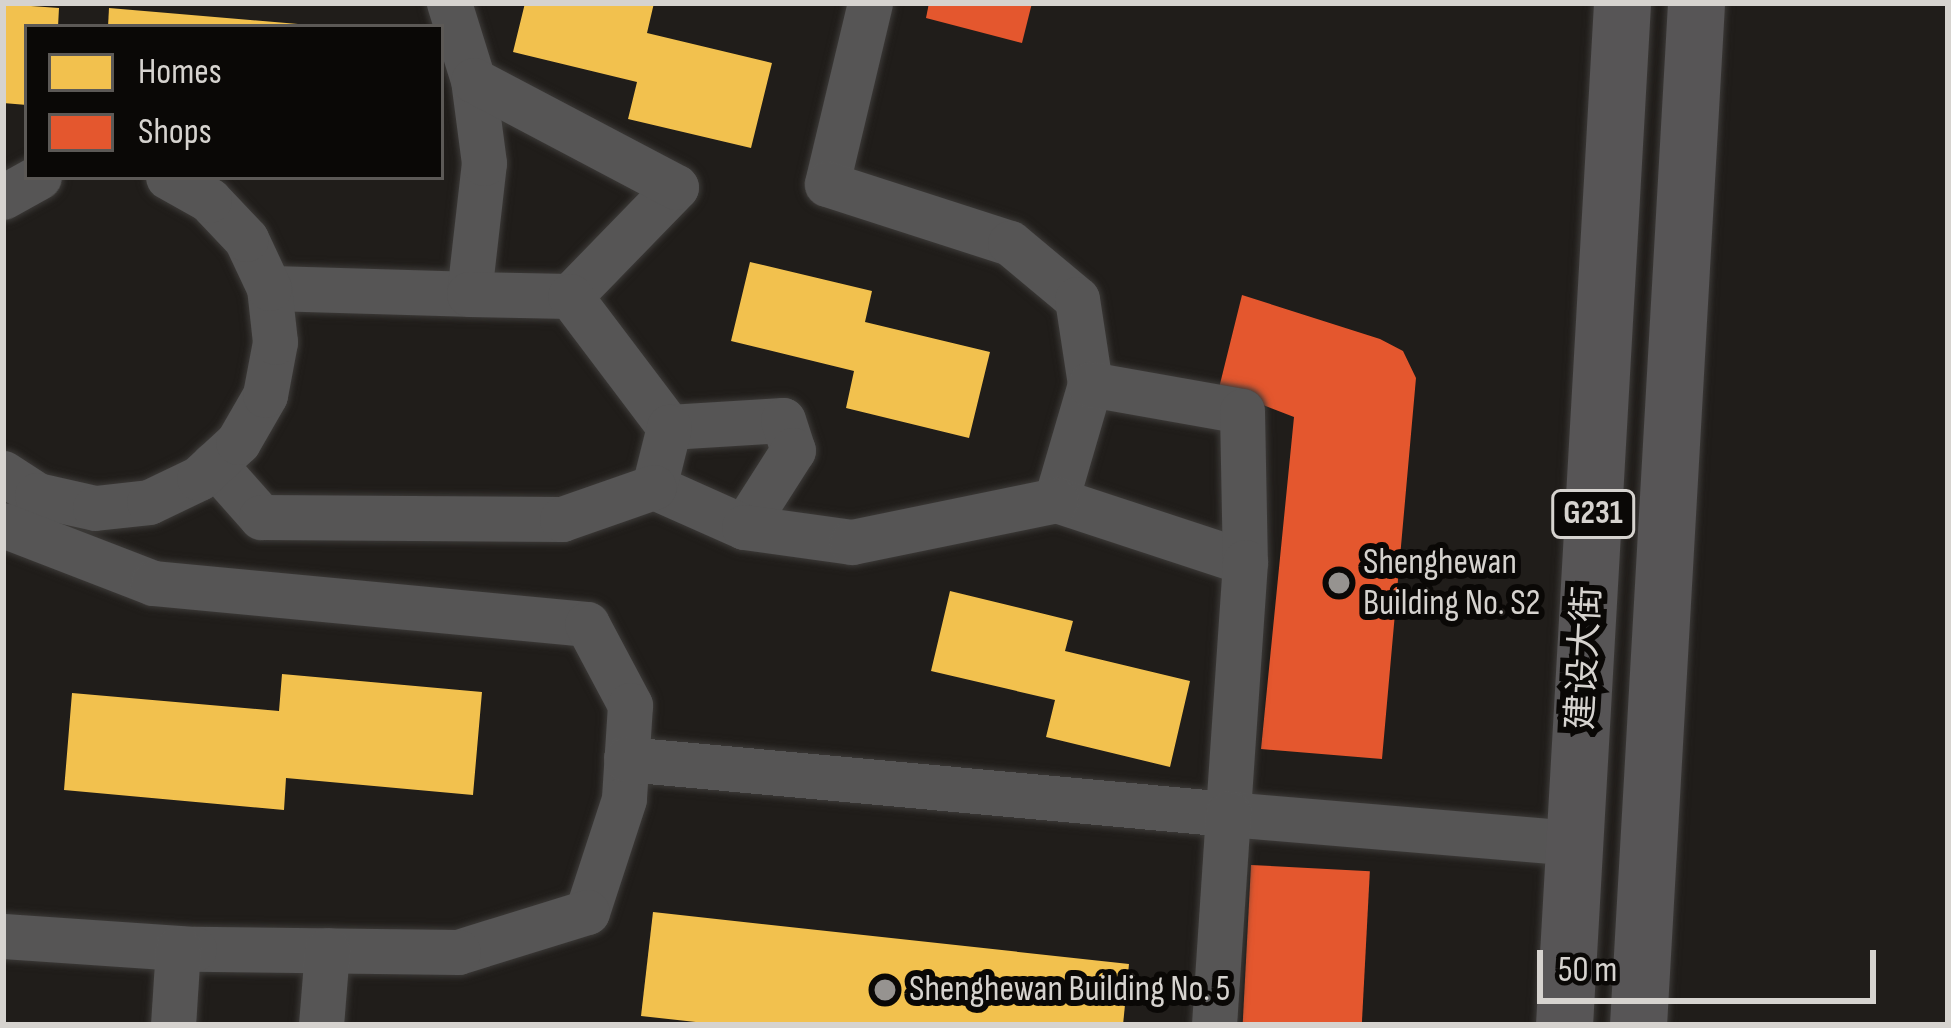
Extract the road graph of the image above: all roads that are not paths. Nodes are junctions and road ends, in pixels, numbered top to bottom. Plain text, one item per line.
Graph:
1 (449, 3) edge
2 (870, 3) edge
3 (1622, 3) edge
4 (1696, 3) edge
5 (473, 80) junction
6 (34, 180) edge
7 (173, 180) edge
8 (3, 197) edge
9 (268, 288) junction
10 (469, 294) junction
11 (570, 296) junction
12 (1090, 384) junction
13 (669, 427) junction
14 (214, 464) junction
15 (3, 473) edge
16 (654, 487) junction
17 (1056, 500) junction
18 (3, 525) edge
19 (744, 527) junction
20 (1245, 562) junction
21 (626, 758) junction
22 (1228, 814) junction
23 (1574, 843) junction
24 (3, 936) edge
25 (178, 948) junction
26 (327, 950) junction
27 (173, 1025) edge
28 (321, 1025) edge
29 (1214, 1025) edge
30 (1564, 1025) edge
31 (1638, 1025) edge

1 - 5 street
2 - 12 street
3 - 23 main road, 建设大街 / G231
4 - 31 main road, 建设大街 / G231
5 - 10 street
5 - 11 street
6 - 8 street
7 - 9 street
9 - 10 street
9 - 14 street
10 - 11 street
11 - 13 street
12 - 17 street
12 - 20 street
13 - 16 street
13 - 19 street
14 - 15 street
14 - 16 street
16 - 19 street
17 - 19 street
17 - 20 street
18 - 21 street
20 - 22 street
21 - 22 street
21 - 26 street
22 - 23 street
22 - 29 street
23 - 30 main road, 建设大街 / G231
24 - 25 street
25 - 26 street
25 - 27 street
26 - 28 street

